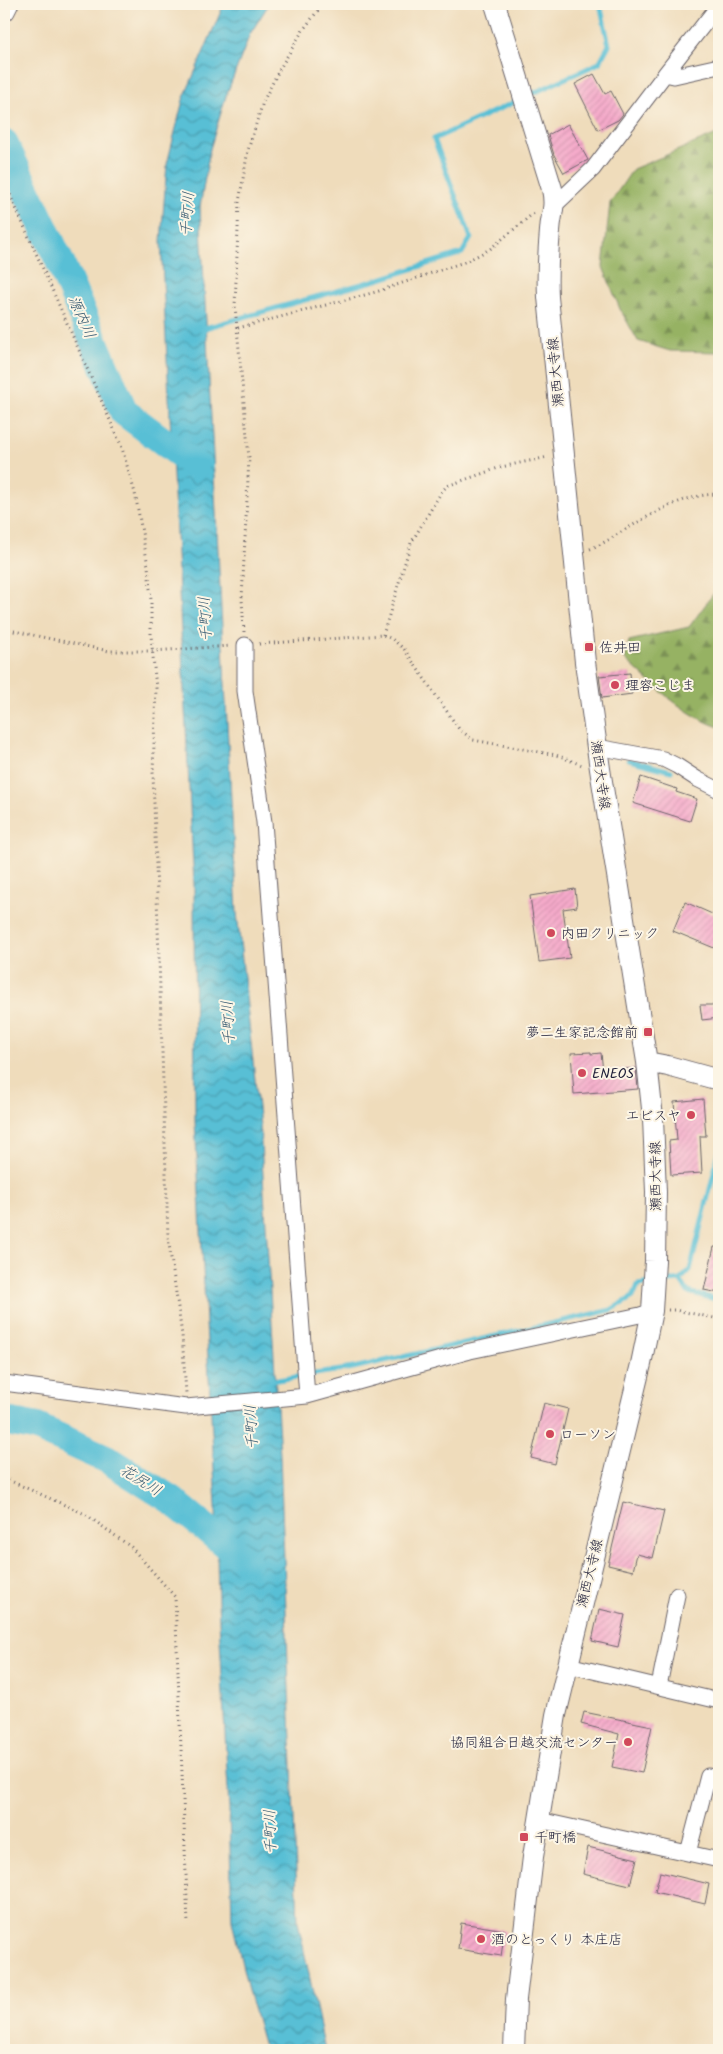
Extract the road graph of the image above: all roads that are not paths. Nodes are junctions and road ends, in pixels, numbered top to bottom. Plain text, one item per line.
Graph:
1 (7, 4) edge
2 (494, 4) edge
3 (719, 5) edge
4 (4, 10) edge
5 (719, 66) edge
6 (665, 74) junction
7 (555, 205) junction
8 (243, 645) road end
9 (597, 746) junction
10 (719, 790) edge
11 (647, 1062) junction
12 (719, 1080) edge
13 (653, 1305) junction
14 (4, 1383) edge
15 (307, 1396) junction
16 (677, 1595) dead end
17 (568, 1665) junction
18 (658, 1686) junction
19 (719, 1701) edge
20 (719, 1779) edge
21 (539, 1820) junction
22 (688, 1853) junction
23 (719, 1860) edge
24 (515, 2050) edge

1 - 4 main road
2 - 7 main road, 瀬西大寺線
3 - 6 street
5 - 6 street
6 - 7 street
7 - 9 main road, 瀬西大寺線
8 - 15 street
9 - 10 street
9 - 11 main road, 瀬西大寺線
11 - 12 main road
11 - 13 main road, 瀬西大寺線
13 - 15 street
13 - 17 main road, 瀬西大寺線
14 - 15 street
16 - 18 street
17 - 18 street
17 - 21 main road, 瀬西大寺線
18 - 19 street
20 - 22 street
21 - 22 street
21 - 24 main road, 瀬西大寺線
22 - 23 street

